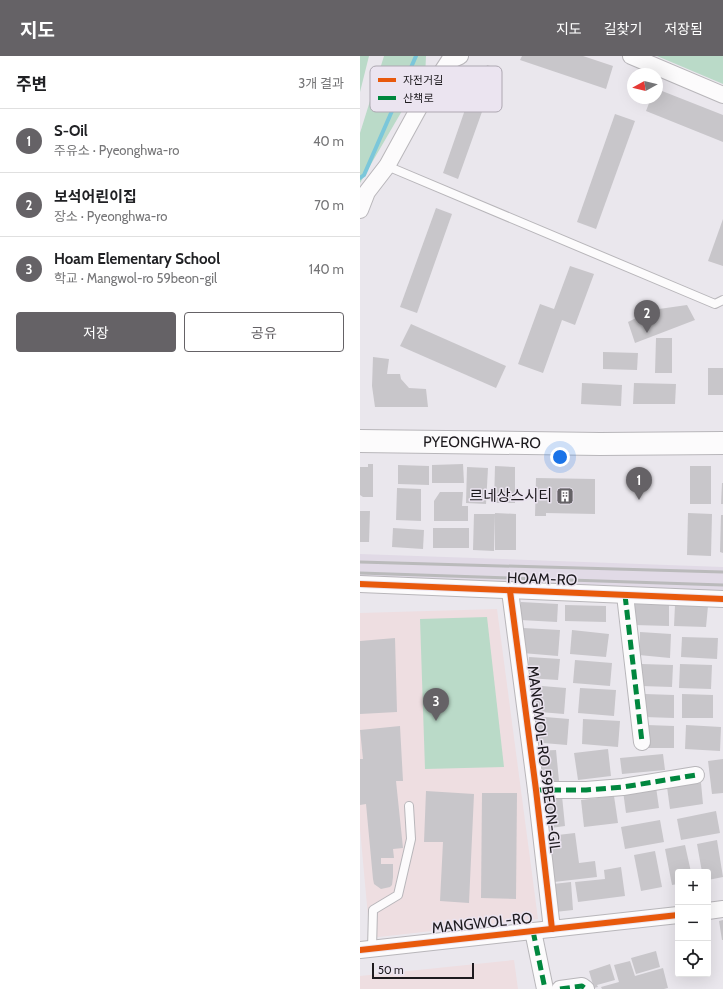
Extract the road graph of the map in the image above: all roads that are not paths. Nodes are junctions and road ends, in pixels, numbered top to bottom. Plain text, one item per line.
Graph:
1 (631, 56) edge
2 (723, 95) edge
3 (417, 112) edge
4 (387, 166) junction
5 (360, 210) edge
6 (723, 300) edge
7 (360, 441) edge
8 (723, 444) edge
9 (360, 584) edge
10 (510, 591) junction
11 (625, 596) junction
12 (723, 599) edge
13 (642, 742) dead end
14 (696, 775) dead end
15 (536, 790) junction
16 (409, 806) dead end
17 (723, 909) edge
18 (711, 911) edge
19 (675, 914) edge
20 (552, 929) junction
21 (533, 931) junction
22 (366, 949) edge
23 (545, 989) edge
24 (560, 989) edge
25 (586, 989) edge

1 - 2 street
3 - 4 street
4 - 5 street
4 - 6 lane
7 - 8 main road, PYEONGHWA-RO
9 - 10 street, HOAM-RO
10 - 11 street, HOAM-RO
10 - 15 street, MANGWOL-RO 59BEON-GIL
11 - 12 street, HOAM-RO
11 - 13 street
14 - 15 street
15 - 20 street, MANGWOL-RO 59BEON-GIL
16 - 22 lane
17 - 18 street
19 - 20 street, MANGWOL-RO
20 - 21 street, MANGWOL-RO
21 - 22 street, MANGWOL-RO
21 - 23 street
24 - 25 street

